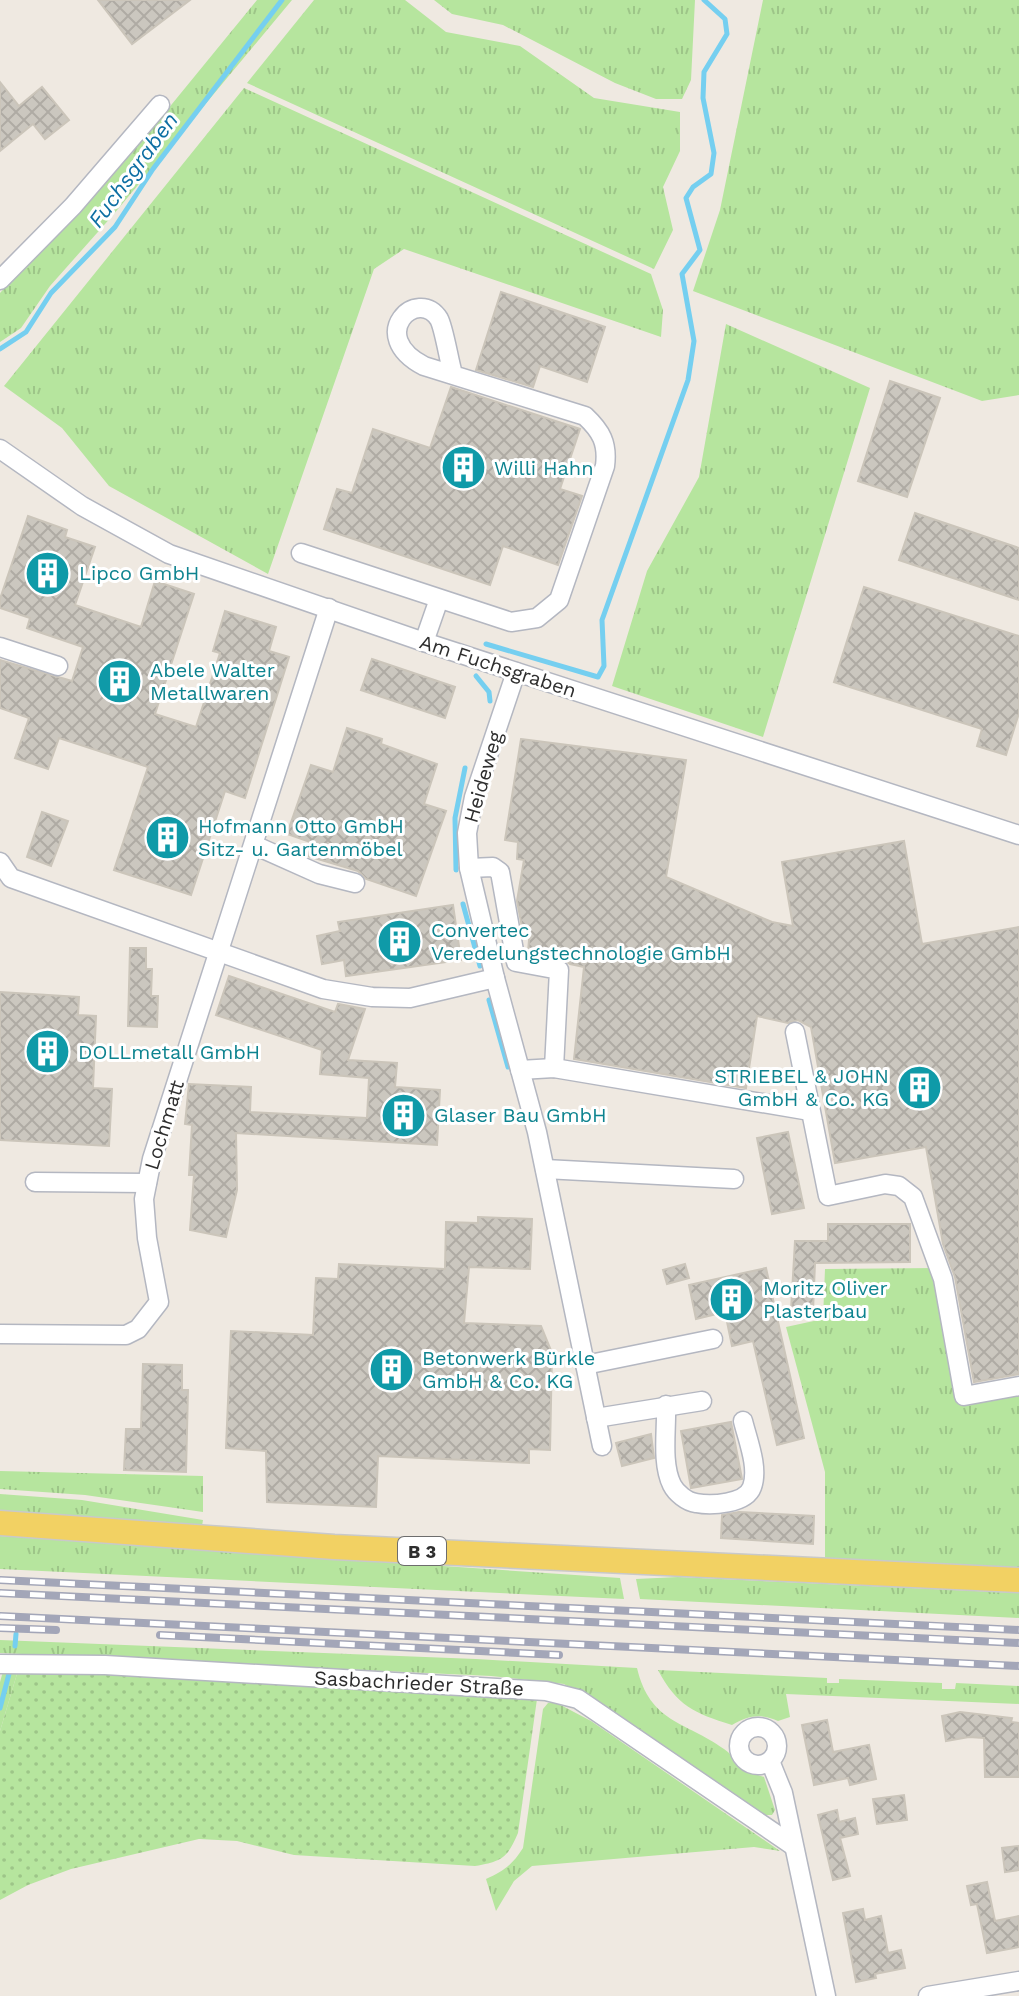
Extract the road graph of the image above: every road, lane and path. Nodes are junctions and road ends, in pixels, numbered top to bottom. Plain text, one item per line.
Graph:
1 (160, 105) dead end
2 (0, 280) edge
3 (453, 374) dead end
4 (0, 449) edge
5 (301, 553) dead end
6 (439, 599) junction
7 (329, 608) junction
8 (424, 642) junction
9 (0, 647) edge
10 (58, 666) dead end
11 (516, 672) junction
12 (1019, 835) edge
13 (254, 845) junction
14 (469, 868) junction
15 (5, 870) edge
16 (355, 883) dead end
17 (219, 953) junction
18 (516, 962) junction
19 (493, 973) junction
20 (795, 1032) dead end
21 (554, 1068) junction
22 (520, 1070) junction
23 (810, 1111) junction
24 (545, 1169) junction
25 (734, 1179) dead end
26 (35, 1182) dead end
27 (147, 1183) junction
28 (0, 1334) edge
29 (713, 1339) dead end
30 (585, 1365) junction
31 (1019, 1386) edge
32 (702, 1401) dead end
33 (666, 1405) junction
34 (596, 1418) junction
35 (743, 1421) dead end
36 (602, 1446) dead end
37 (0, 1523) edge
38 (1019, 1580) edge
39 (0, 1664) edge
40 (770, 1761) dead end
41 (792, 1845) junction
42 (1019, 1981) edge
43 (826, 1996) edge
44 (928, 1996) edge

1 - 2 street
3 - 6 street
4 - 7 street, Am Fuchsgraben
5 - 6 street
6 - 8 street
7 - 8 street, Am Fuchsgraben
7 - 13 street, Lochmatt
8 - 11 street, Am Fuchsgraben
9 - 10 street
11 - 12 street, Am Fuchsgraben
11 - 14 street, Heideweg
13 - 16 street
13 - 17 street, Lochmatt
14 - 18 street
14 - 19 street, Heideweg
15 - 17 street
17 - 19 street
17 - 27 street, Lochmatt
18 - 19 street
18 - 21 street
19 - 22 street, Heideweg
20 - 23 street
21 - 22 street
21 - 23 street
22 - 24 street, Heideweg
23 - 31 street
24 - 25 street
24 - 30 street, Heideweg
26 - 27 street
27 - 28 street, Lochmatt
29 - 30 street
30 - 34 street, Heideweg
32 - 33 street
33 - 34 street
33 - 35 street
34 - 36 street, Heideweg
37 - 38 main road, B 3
39 - 41 street, Sasbachrieder Straße
40 - 41 street
41 - 43 street
42 - 44 street

